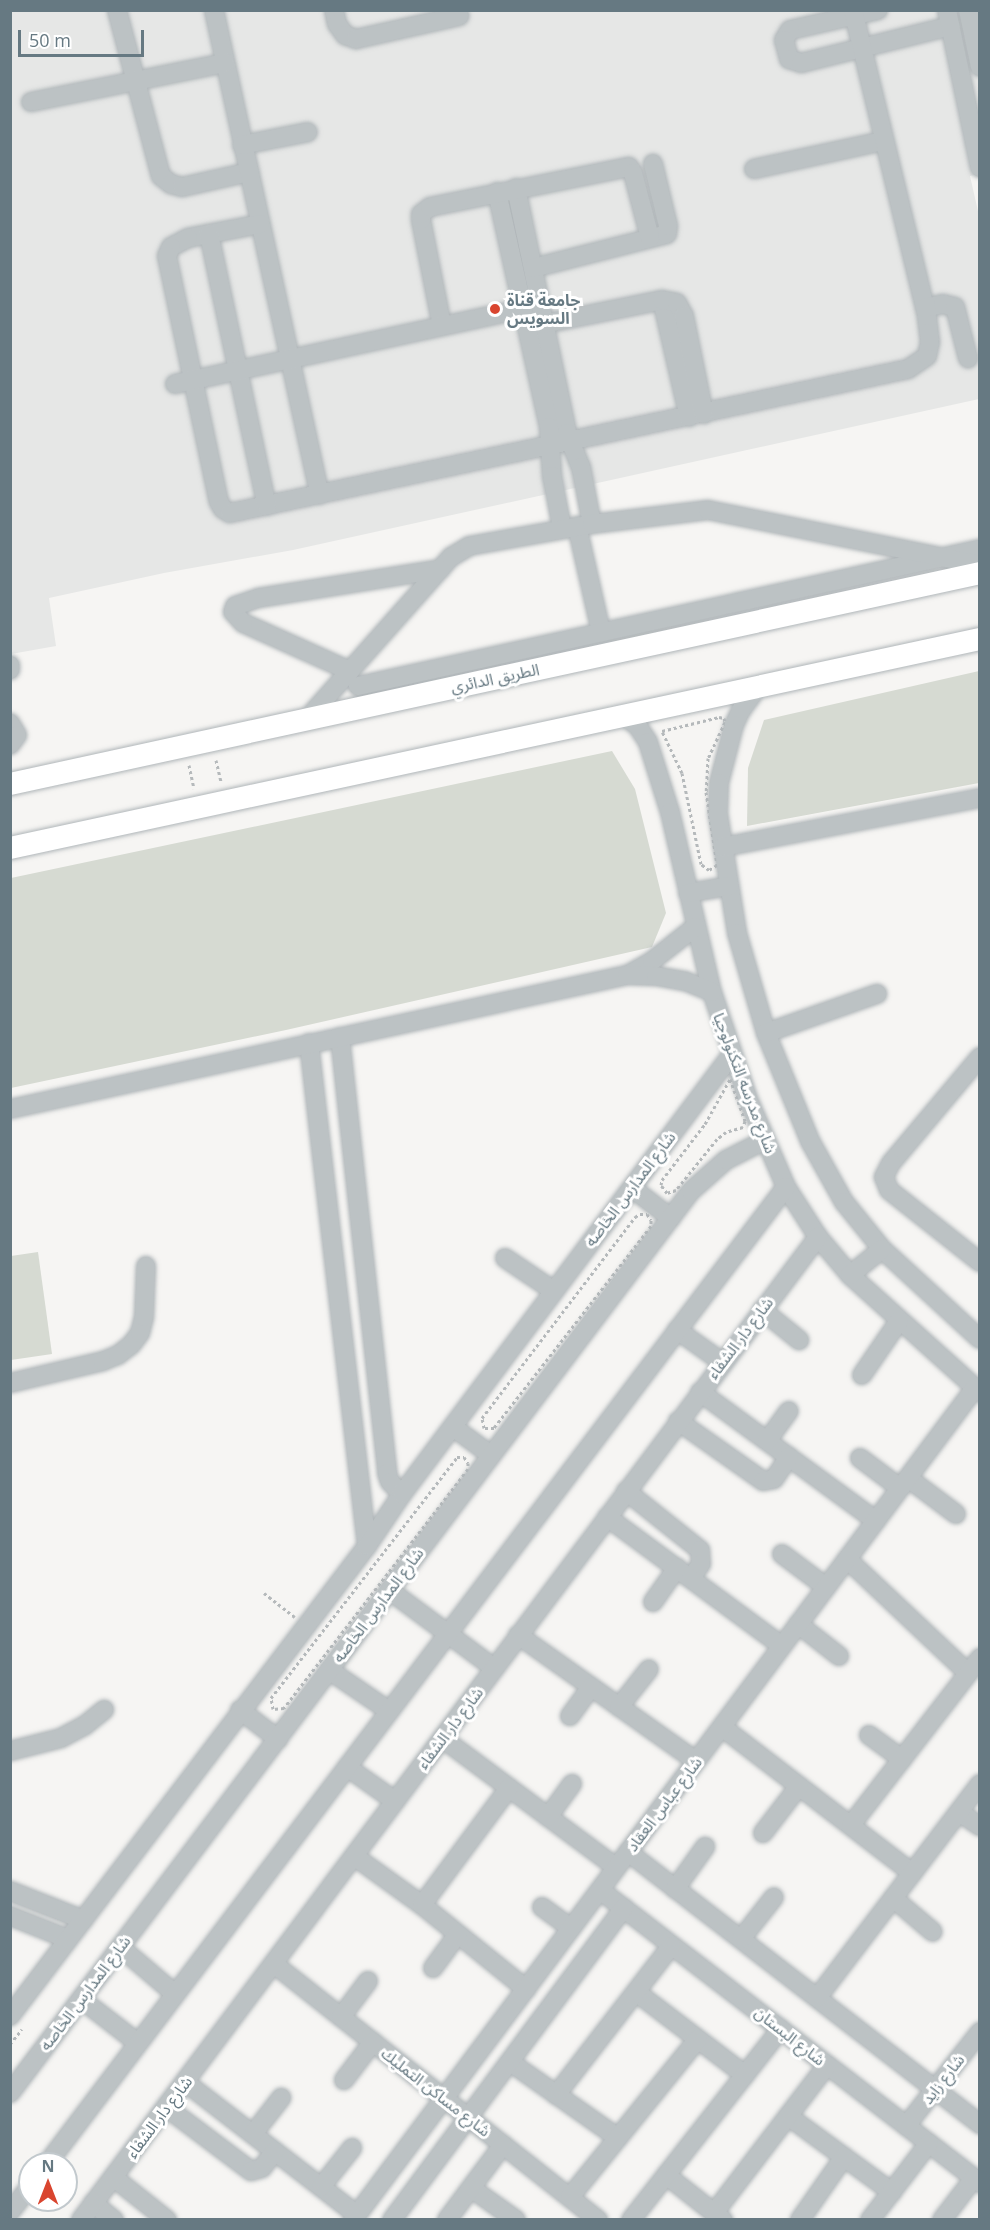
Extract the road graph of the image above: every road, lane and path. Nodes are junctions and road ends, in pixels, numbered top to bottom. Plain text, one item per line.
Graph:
1 (117, 10) edge
2 (214, 10) edge
3 (334, 10) edge
4 (878, 10) edge
5 (968, 10) edge
6 (873, 11) edge
7 (854, 13) edge
8 (459, 16) dead end
9 (948, 18) edge
10 (880, 42) junction
11 (861, 47) junction
12 (225, 63) junction
13 (980, 67) edge
14 (136, 81) junction
15 (32, 102) dead end
16 (308, 132) dead end
17 (882, 141) junction
18 (242, 145) junction
19 (653, 164) dead end
20 (980, 168) edge
21 (754, 170) dead end
22 (249, 172) junction
23 (516, 188) junction
24 (497, 192) junction
25 (260, 224) junction
26 (209, 234) junction
27 (650, 238) junction
28 (533, 268) junction
29 (540, 302) junction
30 (521, 306) junction
31 (925, 308) junction
32 (442, 326) junction
33 (539, 329) junction
34 (968, 358) dead end
35 (290, 359) junction
36 (238, 370) junction
37 (184, 382) junction
38 (696, 415) junction
39 (569, 441) junction
40 (551, 445) junction
41 (320, 495) junction
42 (267, 506) junction
43 (577, 526) junction
44 (980, 549) edge
45 (942, 557) junction
46 (980, 565) edge
47 (441, 569) junction
48 (980, 573) edge
49 (601, 632) junction
50 (980, 639) edge
51 (10, 665) edge
52 (10, 670) edge
53 (354, 678) junction
54 (758, 687) junction
55 (621, 715) junction
56 (307, 719) junction
57 (10, 723) edge
58 (10, 746) edge
59 (215, 758) dead end
60 (189, 763) dead end
61 (10, 784) edge
62 (222, 786) dead end
63 (195, 792) dead end
64 (980, 798) edge
65 (723, 847) junction
66 (10, 849) edge
67 (702, 864) joint
68 (729, 886) junction
69 (688, 893) junction
70 (695, 927) junction
71 (627, 975) junction
72 (712, 992) junction
73 (877, 994) dead end
74 (766, 1033) junction
75 (340, 1037) junction
76 (309, 1044) junction
77 (732, 1054) junction
78 (980, 1057) edge
79 (10, 1108) edge
80 (765, 1140) junction
81 (662, 1180) joint
82 (786, 1187) junction
83 (632, 1188) junction
84 (635, 1217) joint
85 (671, 1218) junction
86 (818, 1237) junction
87 (882, 1249) junction
88 (505, 1258) dead end
89 (980, 1262) edge
90 (146, 1266) dead end
91 (850, 1275) junction
92 (554, 1291) junction
93 (762, 1310) junction
94 (899, 1321) junction
95 (677, 1330) junction
96 (372, 1337) junction
97 (980, 1339) edge
98 (343, 1340) junction
99 (799, 1340) dead end
100 (722, 1362) junction
101 (862, 1375) dead end
102 (10, 1383) edge
103 (977, 1390) edge
104 (700, 1392) junction
105 (789, 1411) dead end
106 (678, 1421) junction
107 (453, 1427) junction
108 (767, 1441) junction
109 (491, 1455) junction
110 (789, 1457) junction
111 (861, 1458) dead end
112 (904, 1483) junction
113 (626, 1491) junction
114 (402, 1494) junction
115 (956, 1514) dead end
116 (607, 1517) junction
117 (876, 1521) junction
118 (367, 1546) junction
119 (782, 1554) dead end
120 (847, 1559) junction
121 (684, 1573) junction
122 (826, 1587) junction
123 (389, 1590) junction
124 (264, 1593) dead end
125 (334, 1601) junction
126 (653, 1602) dead end
127 (361, 1618) junction
128 (798, 1624) junction
129 (305, 1625) junction
130 (448, 1634) junction
131 (518, 1635) junction
132 (782, 1646) junction
133 (839, 1656) dead end
134 (980, 1658) edge
135 (494, 1668) junction
136 (649, 1669) dead end
137 (329, 1670) junction
138 (968, 1673) junction
139 (591, 1687) junction
140 (619, 1707) junction
141 (104, 1710) dead end
142 (240, 1710) junction
143 (389, 1711) junction
144 (570, 1716) dead end
145 (722, 1727) junction
146 (869, 1735) dead end
147 (442, 1738) junction
148 (278, 1739) junction
149 (10, 1750) edge
150 (902, 1758) junction
151 (696, 1761) junction
152 (346, 1767) junction
153 (572, 1784) dead end
154 (980, 1784) edge
155 (800, 1786) junction
156 (509, 1788) junction
157 (394, 1802) junction
158 (959, 1812) junction
159 (548, 1816) junction
160 (851, 1826) junction
161 (980, 1826) edge
162 (764, 1833) dead end
163 (705, 1848) dead end
164 (628, 1852) junction
165 (354, 1856) junction
166 (616, 1867) junction
167 (912, 1873) junction
168 (675, 1888) junction
169 (600, 1890) junction
170 (17, 1893) edge
171 (774, 1897) dead end
172 (893, 1898) junction
173 (422, 1905) junction
174 (543, 1907) dead end
175 (624, 1908) junction
176 (10, 1915) edge
177 (84, 1920) junction
178 (571, 1928) junction
179 (933, 1932) dead end
180 (458, 1934) junction
181 (68, 1939) junction
182 (741, 1939) junction
183 (671, 1946) junction
184 (120, 1947) junction
185 (274, 1964) junction
186 (433, 1968) dead end
187 (368, 1981) dead end
188 (526, 1989) junction
189 (636, 1992) junction
190 (175, 1994) junction
191 (817, 1998) junction
192 (81, 1999) junction
193 (10, 2016) edge
194 (341, 2017) junction
195 (781, 2029) junction
196 (980, 2032) edge
197 (698, 2039) junction
198 (373, 2042) junction
199 (138, 2043) junction
200 (510, 2062) junction
201 (827, 2065) junction
202 (745, 2075) junction
203 (344, 2080) dead end
204 (185, 2082) junction
205 (935, 2089) junction
206 (10, 2093) edge
207 (556, 2095) junction
208 (281, 2098) dead end
209 (444, 2099) junction
210 (166, 2107) junction
211 (788, 2116) junction
212 (468, 2117) junction
213 (980, 2124) edge
214 (906, 2126) junction
215 (253, 2134) junction
216 (618, 2138) junction
217 (929, 2144) junction
218 (503, 2145) junction
219 (352, 2148) dead end
220 (275, 2151) junction
221 (55, 2152) edge
222 (844, 2157) junction
223 (666, 2175) junction
224 (113, 2177) junction
225 (977, 2180) edge
226 (321, 2187) junction
227 (471, 2188) junction
228 (892, 2192) junction
229 (570, 2197) junction
230 (93, 2204) junction
231 (718, 2216) edge
232 (355, 2217) edge
233 (81, 2220) edge
234 (114, 2220) edge
235 (167, 2220) edge
236 (392, 2220) edge
237 (447, 2220) edge
238 (516, 2220) edge
239 (598, 2220) edge
240 (631, 2220) edge
241 (800, 2220) edge
242 (870, 2220) edge
243 (942, 2220) edge

1 - 14 street
2 - 12 street
3 - 8 street
4 - 6 street
5 - 13 street
6 - 7 street
6 - 10 street
7 - 11 street
7 - 11 street
9 - 10 street
9 - 20 street
10 - 11 street
11 - 17 street
12 - 14 street
12 - 18 street
14 - 15 street
14 - 22 street
16 - 18 street
17 - 21 street
17 - 31 street
18 - 22 street
19 - 27 street
22 - 25 street
23 - 24 street
23 - 27 street
23 - 28 street
24 - 30 street
24 - 32 street
25 - 26 street
25 - 35 street
26 - 36 street
26 - 37 street
27 - 28 street
28 - 29 street
29 - 30 street
29 - 33 street
30 - 32 street
30 - 33 street
31 - 34 street
31 - 38 street
32 - 35 street
33 - 38 street
33 - 39 street
33 - 40 street
35 - 36 street
35 - 41 street
36 - 37 street
36 - 42 street
37 - 42 street
38 - 39 street
39 - 40 street
39 - 43 street
40 - 41 street
40 - 43 street
41 - 42 street
43 - 45 street
43 - 47 street
43 - 49 street
44 - 45 street
45 - 46 street
45 - 49 street
47 - 53 street
47 - 53 street
48 - 56 main road, الطريق الدائري
49 - 53 street
50 - 54 main road
51 - 52 street
53 - 56 street
54 - 55 main road
54 - 65 street
55 - 66 main road
55 - 69 street, شارع مدرسه التكنولوجيا
56 - 61 main road, الطريق الدائري
57 - 58 street
59 - 62 path
60 - 63 path
64 - 65 street
65 - 68 street
67 - 67 path
68 - 69 street
68 - 74 street
69 - 70 street, شارع مدرسه التكنولوجيا
70 - 71 street
70 - 72 street, شارع مدرسه التكنولوجيا
71 - 72 street
71 - 75 street
72 - 77 street, شارع مدرسه التكنولوجيا
73 - 74 street
74 - 87 street
75 - 76 street
75 - 96 street
76 - 79 street
76 - 98 street
77 - 80 street, شارع مدرسه التكنولوجيا
77 - 83 street, شارع المدارس الخاصه
78 - 89 street
80 - 82 street, شارع مدرسه التكنولوجيا
80 - 85 street, شارع المدارس الخاصه
81 - 81 path
82 - 86 street, شارع مدرسه التكنولوجيا
82 - 95 street
83 - 85 street
83 - 92 street, شارع المدارس الخاصه
84 - 84 path
85 - 109 street, شارع المدارس الخاصه
86 - 91 street, شارع مدرسه التكنولوجيا
86 - 93 street, شارع دار الشفاء
87 - 91 street
87 - 97 street
88 - 92 street
90 - 102 street
91 - 94 street, شارع مدرسه التكنولوجيا
92 - 107 street, شارع المدارس الخاصه
93 - 99 street
93 - 100 street, شارع دار الشفاء
94 - 101 street
94 - 103 street, شارع مدرسه التكنولوجيا
95 - 100 street
95 - 130 street
96 - 98 street
96 - 114 street
98 - 118 street
100 - 104 street, شارع دار الشفاء
103 - 112 street, شارع عباس العقاد
104 - 106 street, شارع دار الشفاء
104 - 108 street
105 - 108 street
106 - 110 street
106 - 113 street, شارع دار الشفاء
107 - 109 street
107 - 114 street, شارع المدارس الخاصه
108 - 110 street
109 - 123 street, شارع المدارس الخاصه
110 - 117 street
111 - 112 street
112 - 115 street
112 - 117 street, شارع عباس العقاد
113 - 116 street, شارع دار الشفاء
113 - 121 street
114 - 118 street, شارع المدارس الخاصه
116 - 121 street
116 - 131 street, شارع دار الشفاء
117 - 120 street, شارع عباس العقاد
118 - 125 street, شارع المدارس الخاصه
119 - 122 street
120 - 122 street, شارع عباس العقاد
120 - 138 street
121 - 126 street
121 - 132 street
122 - 128 street, شارع عباس العقاد
123 - 127 street, شارع المدارس الخاصه
123 - 130 street
124 - 129 path
125 - 127 path
125 - 127 path
125 - 127 path
125 - 129 street, شارع المدارس الخاصه
127 - 137 street, شارع المدارس الخاصه
128 - 132 street, شارع عباس العقاد
128 - 133 street
129 - 142 street, شارع المدارس الخاصه
130 - 135 street
130 - 143 street
131 - 135 street, شارع دار الشفاء
131 - 139 street
132 - 145 street, شارع عباس العقاد
134 - 138 street
135 - 147 street, شارع دار الشفاء
136 - 140 street
137 - 143 street
137 - 148 street, شارع المدارس الخاصه
138 - 150 street
139 - 140 street
139 - 144 street
140 - 151 street
141 - 149 street
142 - 148 street
142 - 177 street, شارع المدارس الخاصه
143 - 152 street
145 - 151 street, شارع عباس العقاد
145 - 155 street
146 - 150 street
147 - 156 street
147 - 157 street, شارع دار الشفاء
148 - 184 street, شارع المدارس الخاصه
150 - 160 street
151 - 164 street, شارع عباس العقاد
152 - 157 street
152 - 190 street
153 - 159 street
154 - 158 street
155 - 160 street
155 - 162 street
156 - 159 street
156 - 173 street
157 - 165 street, شارع دار الشفاء
158 - 161 street
158 - 167 street
159 - 166 street
160 - 167 street
163 - 168 street
164 - 166 street, شارع عباس العقاد
164 - 168 street
165 - 173 street
165 - 185 street, شارع دار الشفاء
166 - 169 street, شارع عباس العقاد
167 - 172 street
168 - 182 street
169 - 175 street, شارع البستان
169 - 178 street, شارع عباس العقاد
170 - 176 street
170 - 177 street
171 - 182 street
172 - 179 street
172 - 191 street
173 - 180 street
174 - 178 street
175 - 183 street, شارع البستان
175 - 200 street
176 - 181 street
177 - 181 street, شارع المدارس الخاصه
178 - 188 street, شارع عباس العقاد
180 - 186 street
180 - 188 street
181 - 193 street, شارع المدارس الخاصه
182 - 191 street
183 - 189 street
183 - 195 street, شارع البستان
184 - 190 street
184 - 192 street, شارع المدارس الخاصه
185 - 194 street, شارع مساكن التمليك
185 - 204 street, شارع دار الشفاء
187 - 194 street
188 - 209 street, شارع عباس العقاد
189 - 197 street
189 - 207 street
190 - 199 street
191 - 205 street
192 - 199 street
192 - 206 street, شارع المدارس الخاصه
194 - 198 street, شارع مساكن التمليك
195 - 201 street, شارع البستان
195 - 202 street
196 - 205 street, شارع زايد
197 - 202 street
197 - 216 street
198 - 203 street
198 - 209 street, شارع مساكن التمليك
199 - 221 street
200 - 207 street
200 - 212 street
201 - 211 street
201 - 214 street, شارع البستان
202 - 223 street
204 - 210 street, شارع دار الشفاء
204 - 215 street
205 - 213 street
205 - 214 street, شارع زايد
207 - 216 street
208 - 215 street
209 - 212 street, شارع مساكن التمليك
209 - 232 street, شارع عباس العقاد
210 - 220 street
210 - 224 street, شارع دار الشفاء
211 - 222 street
211 - 231 street
212 - 218 street, شارع مساكن التمليك
212 - 236 street
214 - 217 street, شارع البستان
215 - 220 street
216 - 229 street
217 - 225 street, شارع البستان
217 - 228 street
218 - 227 street
218 - 229 street, شارع مساكن التمليك
219 - 226 street
220 - 226 street
222 - 228 street
222 - 241 street
223 - 231 street
223 - 240 street
224 - 230 street, شارع دار الشفاء
224 - 235 street
225 - 243 street
226 - 232 street
227 - 237 street
227 - 238 street
228 - 242 street
229 - 239 street, شارع مساكن التمليك
230 - 233 street, شارع دار الشفاء
230 - 234 street

